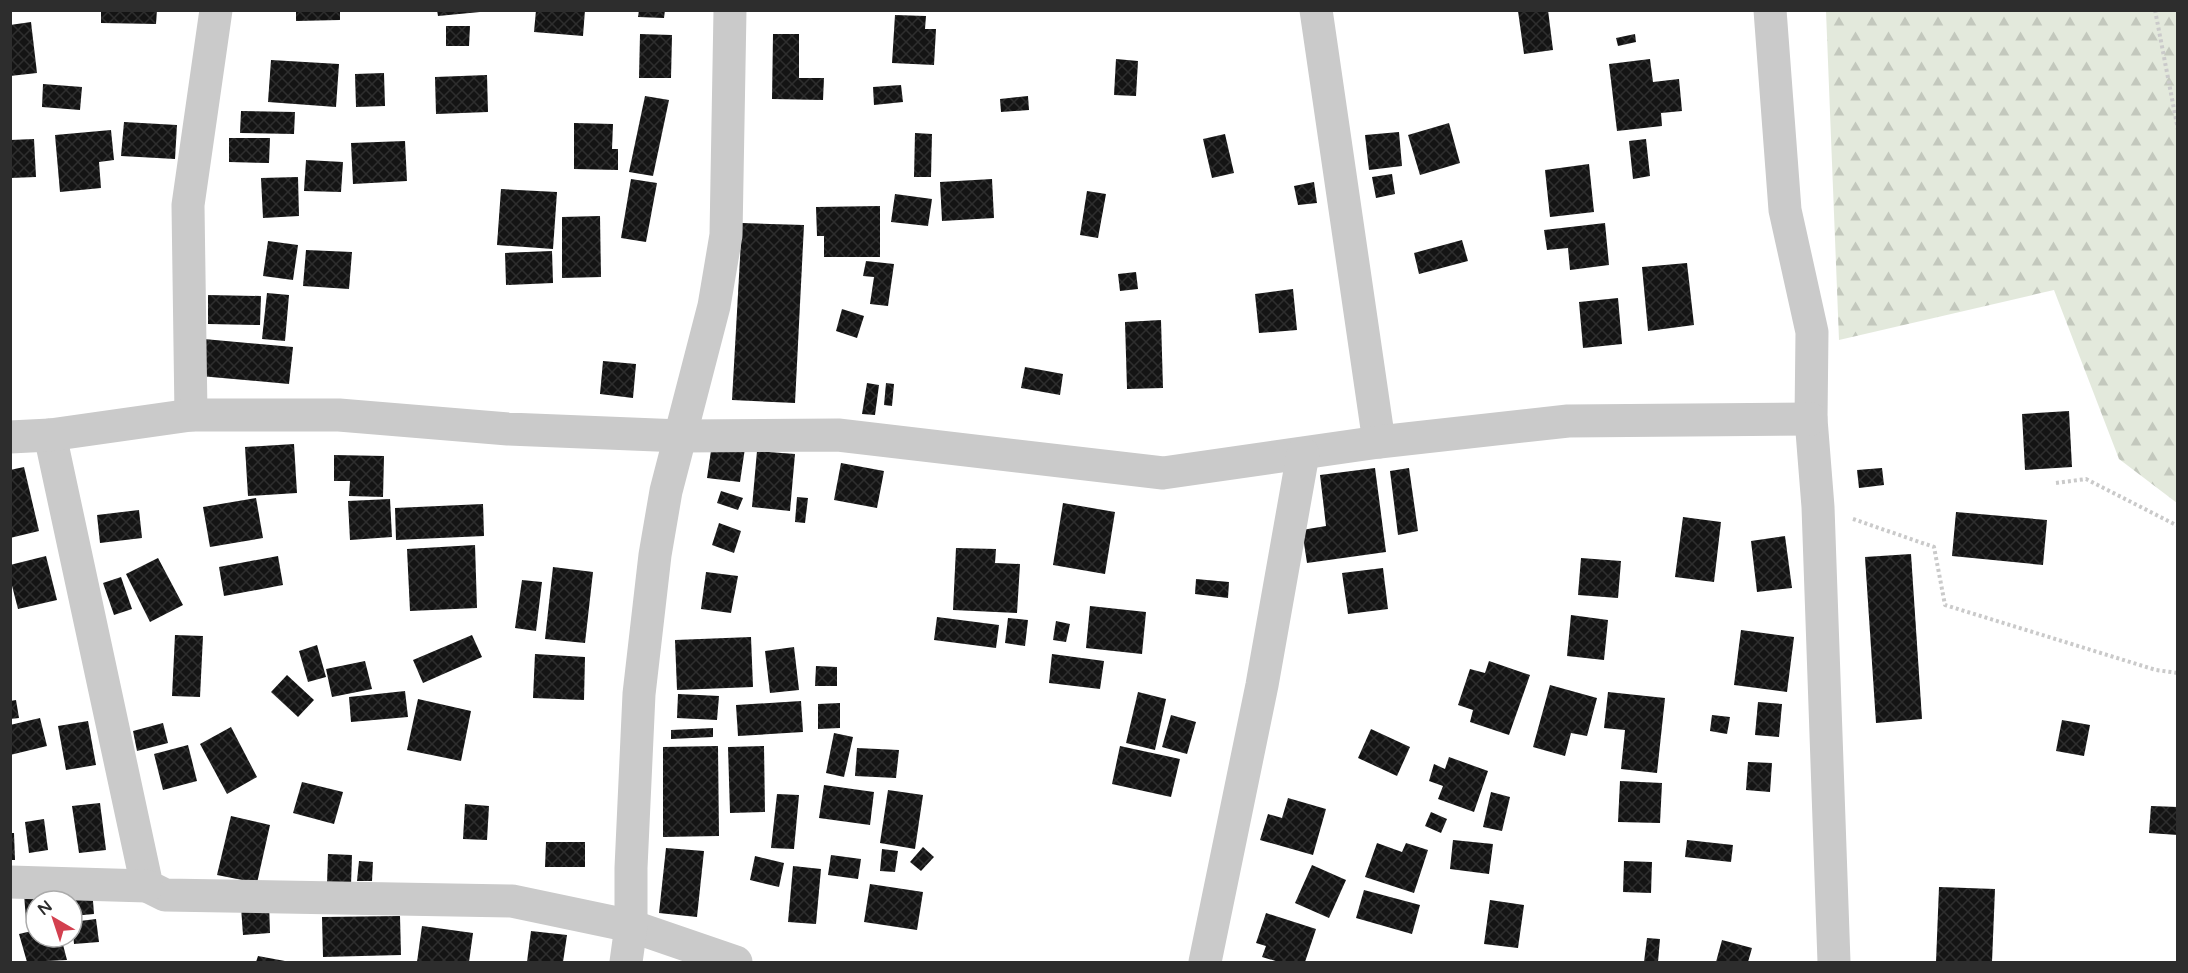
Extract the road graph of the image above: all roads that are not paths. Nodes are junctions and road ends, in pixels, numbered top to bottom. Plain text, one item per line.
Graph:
1 (216, 10) edge
2 (730, 10) edge
3 (1316, 10) edge
4 (1770, 10) edge
5 (191, 415) junction
6 (1811, 419) junction
7 (50, 435) junction
8 (681, 436) junction
9 (10, 437) edge
10 (1379, 442) junction
11 (1303, 454) junction
12 (10, 882) edge
13 (147, 886) junction
14 (631, 926) junction
15 (626, 963) edge
16 (736, 963) edge
17 (1204, 963) edge
18 (1834, 963) edge

1 - 5 street
2 - 8 street
3 - 10 street
4 - 6 street
5 - 7 street
5 - 8 street
6 - 10 street
6 - 18 street
7 - 9 street
7 - 13 street
8 - 11 street
8 - 14 street
10 - 11 street
11 - 17 street
12 - 13 street
13 - 14 street
14 - 15 street
14 - 16 street

